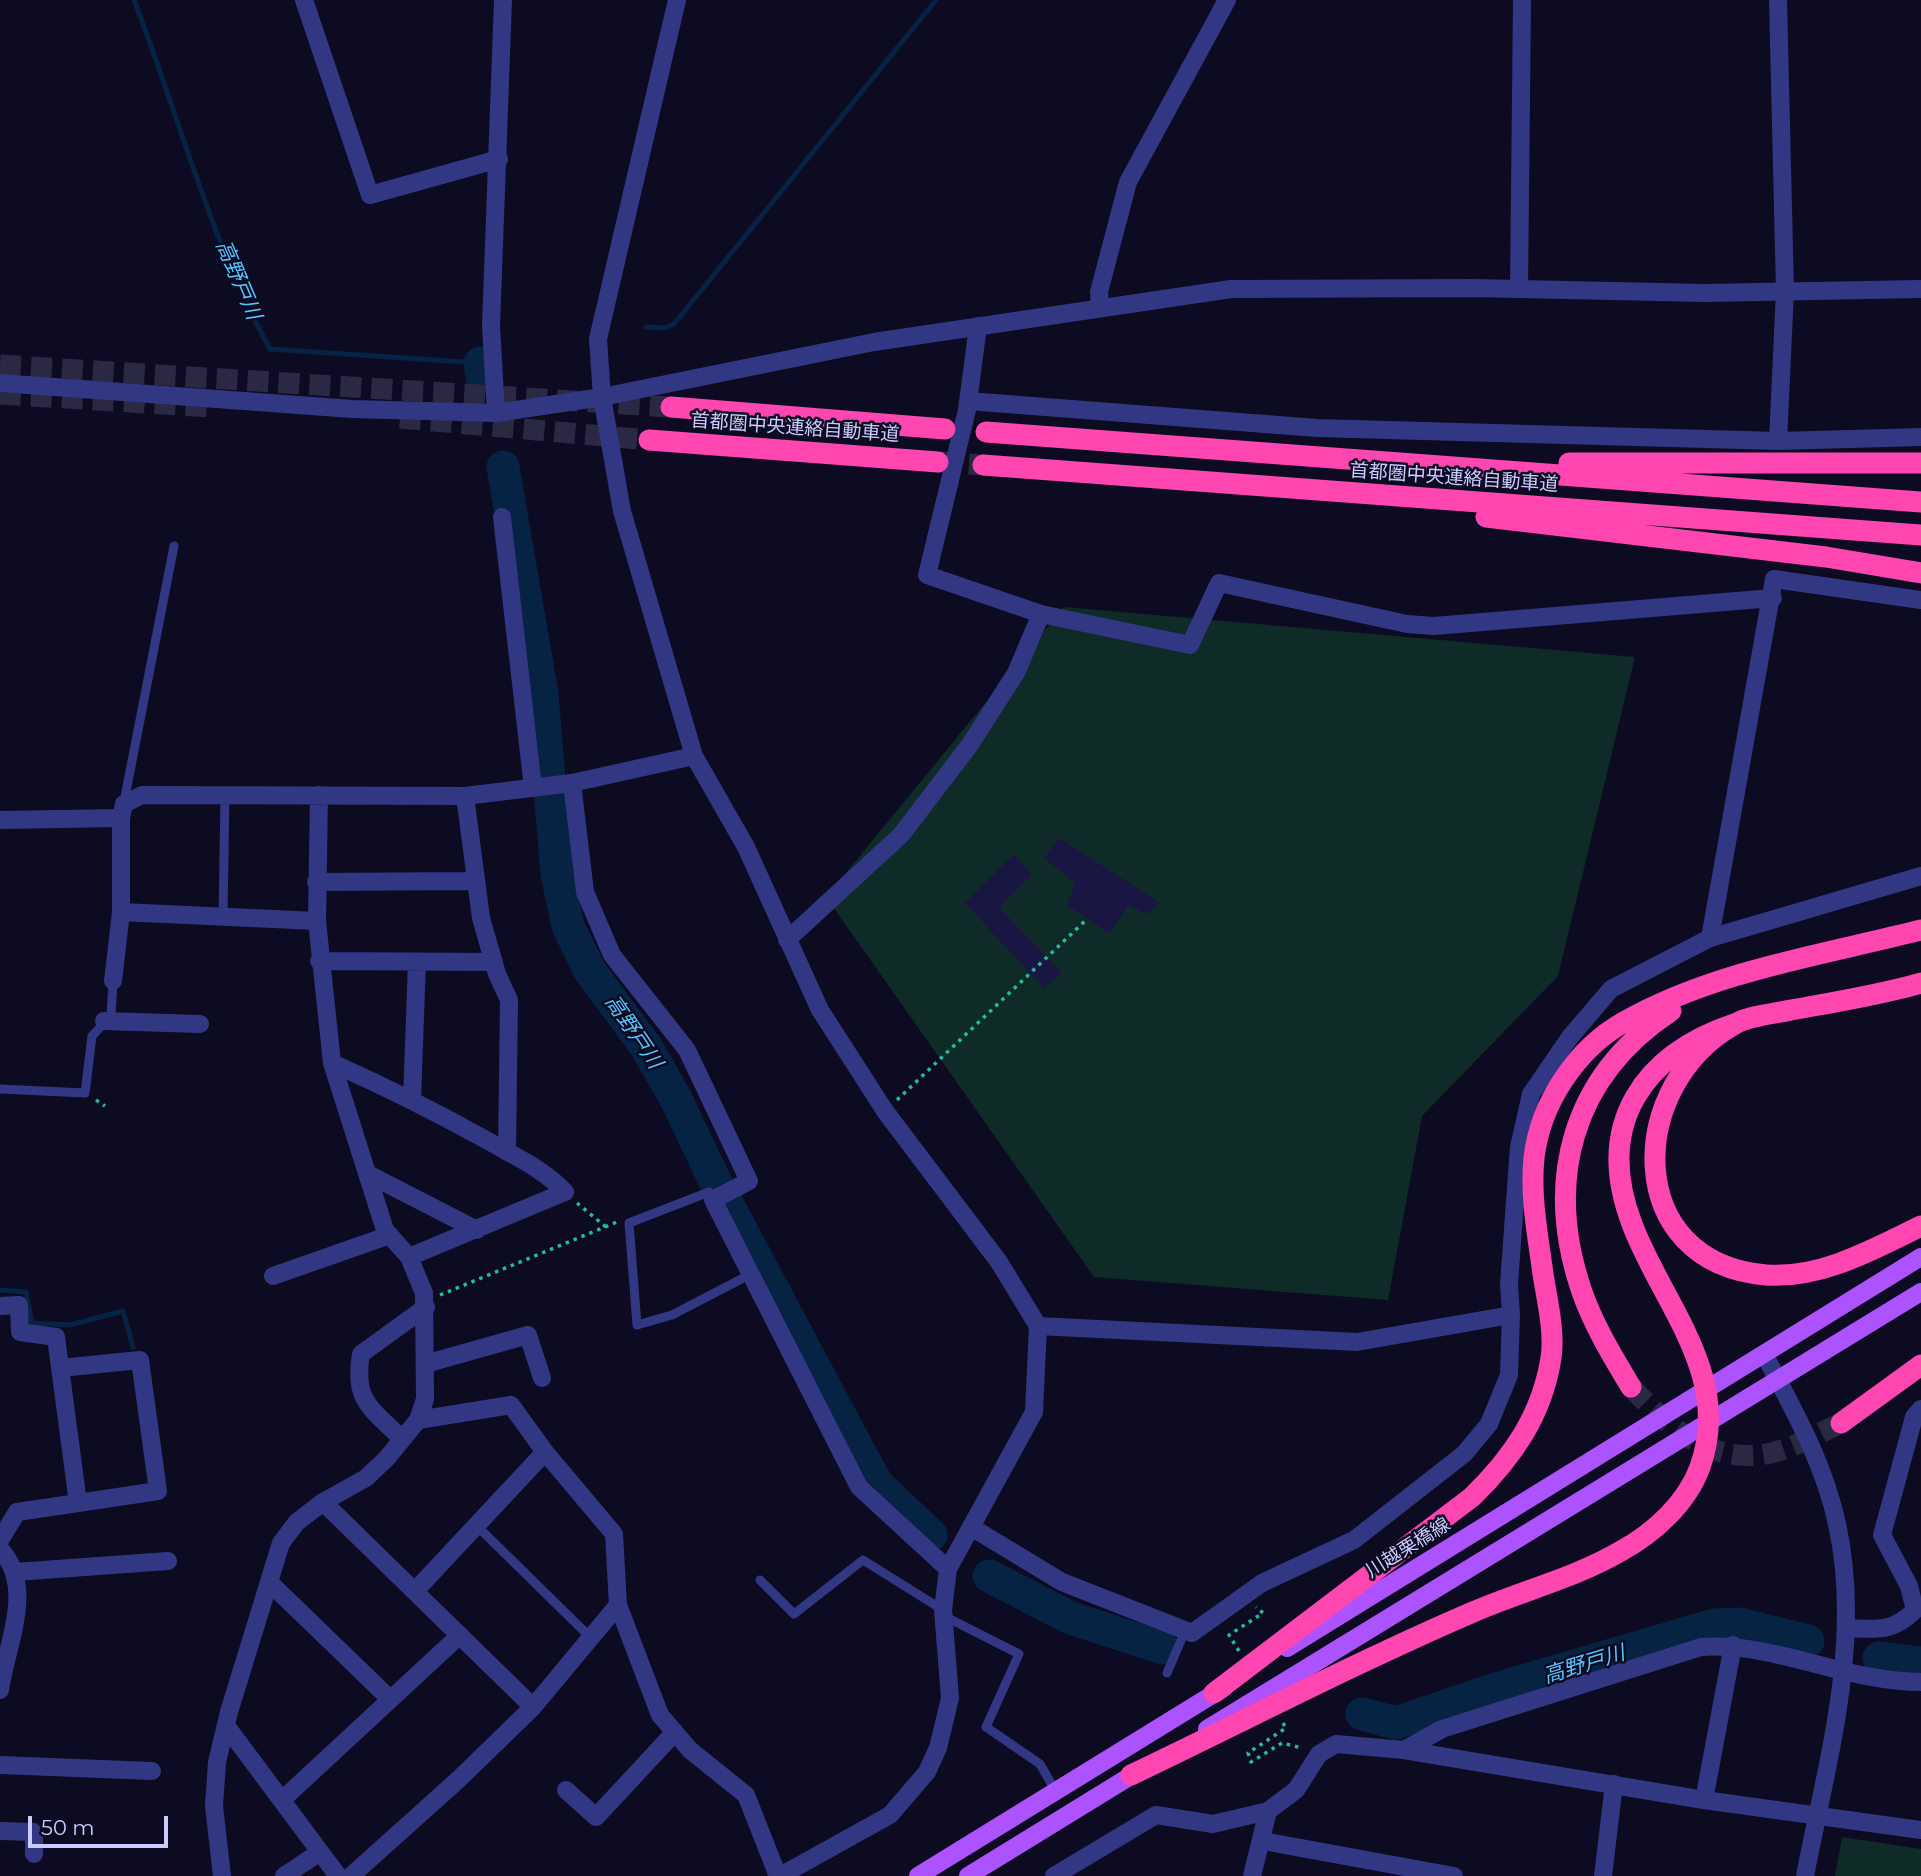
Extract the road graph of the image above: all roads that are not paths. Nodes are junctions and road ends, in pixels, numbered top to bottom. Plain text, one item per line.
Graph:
1 (304, 0) edge
2 (503, 0) edge
3 (677, 0) edge
4 (1227, 0) edge
5 (1522, 0) edge
6 (1779, 0) edge
7 (499, 159) junction
8 (1519, 289) junction
9 (1921, 289) edge
10 (1785, 291) junction
11 (1100, 308) junction
12 (978, 326) junction
13 (0, 383) edge
14 (602, 397) junction
15 (968, 401) junction
16 (671, 407) tunnel mouth
17 (496, 413) junction
18 (945, 429) dead end
19 (986, 432) dead end
20 (1921, 437) edge
21 (649, 440) tunnel mouth
22 (1778, 441) junction
23 (938, 462) tunnel mouth
24 (1378, 462) junction
25 (1921, 463) edge
26 (983, 465) tunnel mouth
27 (1313, 490) junction
28 (1921, 502) edge
29 (502, 517) dead end
30 (1921, 534) edge
31 (174, 546) dead end
32 (1921, 573) edge
33 (1773, 598) junction
34 (1921, 600) edge
35 (1041, 614) junction
36 (694, 756) junction
37 (572, 783) junction
38 (533, 788) junction
39 (225, 794) junction
40 (319, 795) junction
41 (465, 796) junction
42 (122, 811) junction
43 (0, 820) edge
44 (1921, 876) edge
45 (475, 881) junction
46 (316, 882) junction
47 (121, 912) junction
48 (223, 917) junction
49 (317, 921) junction
50 (1921, 930) edge
51 (1710, 938) junction
52 (787, 940) junction
53 (319, 961) junction
54 (418, 961) junction
55 (494, 962) junction
56 (113, 981) joint
57 (1921, 983) edge
58 (1706, 988) junction
59 (104, 1021) junction
60 (1737, 1023) junction
61 (200, 1024) dead end
62 (332, 1063) junction
63 (0, 1089) edge
64 (412, 1099) junction
65 (507, 1152) junction
66 (368, 1174) junction
67 (713, 1200) junction
68 (1921, 1226) edge
69 (477, 1230) junction
70 (390, 1235) junction
71 (409, 1256) junction
72 (1921, 1257) edge
73 (751, 1274) junction
74 (273, 1276) dead end
75 (1921, 1292) edge
76 (426, 1304) junction
77 (0, 1306) edge
78 (1511, 1315) junction
79 (1038, 1326) junction
80 (1764, 1354) junction
81 (425, 1364) junction
82 (1921, 1365) edge
83 (60, 1368) junction
84 (542, 1378) dead end
85 (1778, 1381) junction
86 (1631, 1387) tunnel mouth
87 (1706, 1389) junction
88 (1921, 1409) edge
89 (418, 1420) junction
90 (1841, 1423) tunnel mouth
91 (402, 1439) junction
92 (545, 1452) junction
93 (323, 1502) junction
94 (78, 1503) junction
95 (476, 1525) junction
96 (971, 1527) junction
97 (0, 1540) edge
98 (0, 1549) edge
99 (168, 1561) dead end
100 (948, 1569) junction
101 (15, 1572) junction
102 (760, 1580) dead end
103 (269, 1582) junction
104 (415, 1591) junction
105 (618, 1605) junction
106 (943, 1613) junction
107 (1846, 1628) junction
108 (1185, 1631) junction
109 (460, 1635) junction
110 (590, 1637) junction
111 (1733, 1645) junction
112 (1844, 1672) junction
113 (1167, 1673) dead end
114 (1921, 1682) edge
115 (0, 1690) edge
116 (1214, 1693) junction
117 (390, 1699) junction
118 (533, 1707) junction
119 (227, 1727) junction
120 (675, 1732) junction
121 (1404, 1750) junction
122 (0, 1765) edge
123 (152, 1770) dead end
124 (1131, 1775) junction
125 (1614, 1783) junction
126 (566, 1790) dead end
127 (1056, 1792) junction
128 (282, 1800) junction
129 (1704, 1800) junction
130 (1268, 1811) junction
131 (1817, 1814) junction
132 (1921, 1830) edge
133 (0, 1831) edge
134 (1263, 1841) junction
135 (320, 1852) junction
136 (34, 1854) dead end
137 (1063, 1875) edge
138 (222, 1876) edge
139 (284, 1876) edge
140 (338, 1876) edge
141 (351, 1876) edge
142 (779, 1876) edge
143 (918, 1876) edge
144 (968, 1876) edge
145 (1252, 1876) edge
146 (1454, 1876) edge
147 (1603, 1876) edge
148 (1805, 1876) edge

1 - 7 street
2 - 7 street
3 - 14 street
4 - 11 street
5 - 8 street
6 - 10 street
7 - 17 street
8 - 10 street
8 - 11 street
9 - 10 street
10 - 22 street
11 - 12 street
12 - 14 street
12 - 15 street
13 - 17 street
14 - 17 street
14 - 36 street
15 - 22 street
15 - 35 street
16 - 18 highway, 首都圏中央連絡自動車道
19 - 24 highway, 首都圏中央連絡自動車道
20 - 22 street
21 - 23 highway, 首都圏中央連絡自動車道
24 - 25 highway
24 - 28 highway, 首都圏中央連絡自動車道
26 - 27 highway, 首都圏中央連絡自動車道
27 - 30 highway, 首都圏中央連絡自動車道
27 - 32 highway
29 - 38 street
31 - 42 lane
33 - 34 street
33 - 35 street
33 - 51 street
35 - 52 street
36 - 37 street
36 - 52 street
37 - 38 street
37 - 67 street
38 - 41 street
39 - 40 street
39 - 42 street
39 - 48 lane
40 - 41 street
40 - 46 street
41 - 45 street
42 - 43 street
42 - 47 street
44 - 51 street
45 - 46 street
45 - 55 street
46 - 49 street
47 - 48 street
47 - 56 street
48 - 49 street
49 - 53 street
50 - 58 highway
51 - 78 street
52 - 79 street
53 - 54 street
53 - 62 street
54 - 55 street
54 - 64 street
55 - 65 street
56 - 59 lane
57 - 60 highway
58 - 86 highway
58 - 116 highway
59 - 61 street
59 - 63 lane
60 - 68 highway
60 - 87 highway
62 - 64 street
62 - 66 street
64 - 65 street
65 - 69 street
66 - 69 street
66 - 70 street
67 - 73 street
67 - 73 lane
69 - 71 street
70 - 71 street
70 - 74 street
71 - 76 street
72 - 80 main road, 川越栗橋線
73 - 100 street
75 - 85 main road
76 - 81 street
76 - 91 street
77 - 83 street
78 - 79 street
78 - 108 street
79 - 96 street
80 - 85 street
80 - 87 main road, 川越栗橋線
81 - 84 street
81 - 89 street
82 - 90 highway
83 - 94 street
83 - 94 street
85 - 107 street
85 - 124 main road
87 - 116 main road, 川越栗橋線
87 - 124 highway
88 - 107 street
89 - 91 street
89 - 92 street
91 - 93 street
92 - 95 street
92 - 105 street
93 - 103 street
93 - 104 street
94 - 97 street
95 - 104 street
95 - 110 lane
96 - 100 street
96 - 108 street
98 - 101 street
99 - 101 street
100 - 106 street
101 - 115 street
102 - 106 lane
103 - 117 street
103 - 119 street
104 - 109 street
105 - 110 street
105 - 120 street
106 - 127 lane
106 - 142 street
107 - 112 street
108 - 113 lane
109 - 117 street
109 - 118 street
110 - 118 street
111 - 112 street
111 - 121 street
111 - 129 street
112 - 114 street
112 - 131 street
116 - 127 main road, 川越栗橋線
117 - 128 street
118 - 141 street
119 - 128 street
119 - 138 street
120 - 126 street
120 - 142 street
121 - 125 street
121 - 130 street
122 - 123 street
124 - 144 main road
125 - 129 street
125 - 147 street
127 - 143 main road, 川越栗橋線
128 - 135 street
129 - 131 street
130 - 134 street
130 - 137 street
131 - 132 street
131 - 148 street
133 - 136 street
134 - 145 street
134 - 146 street
135 - 139 street
135 - 140 street

